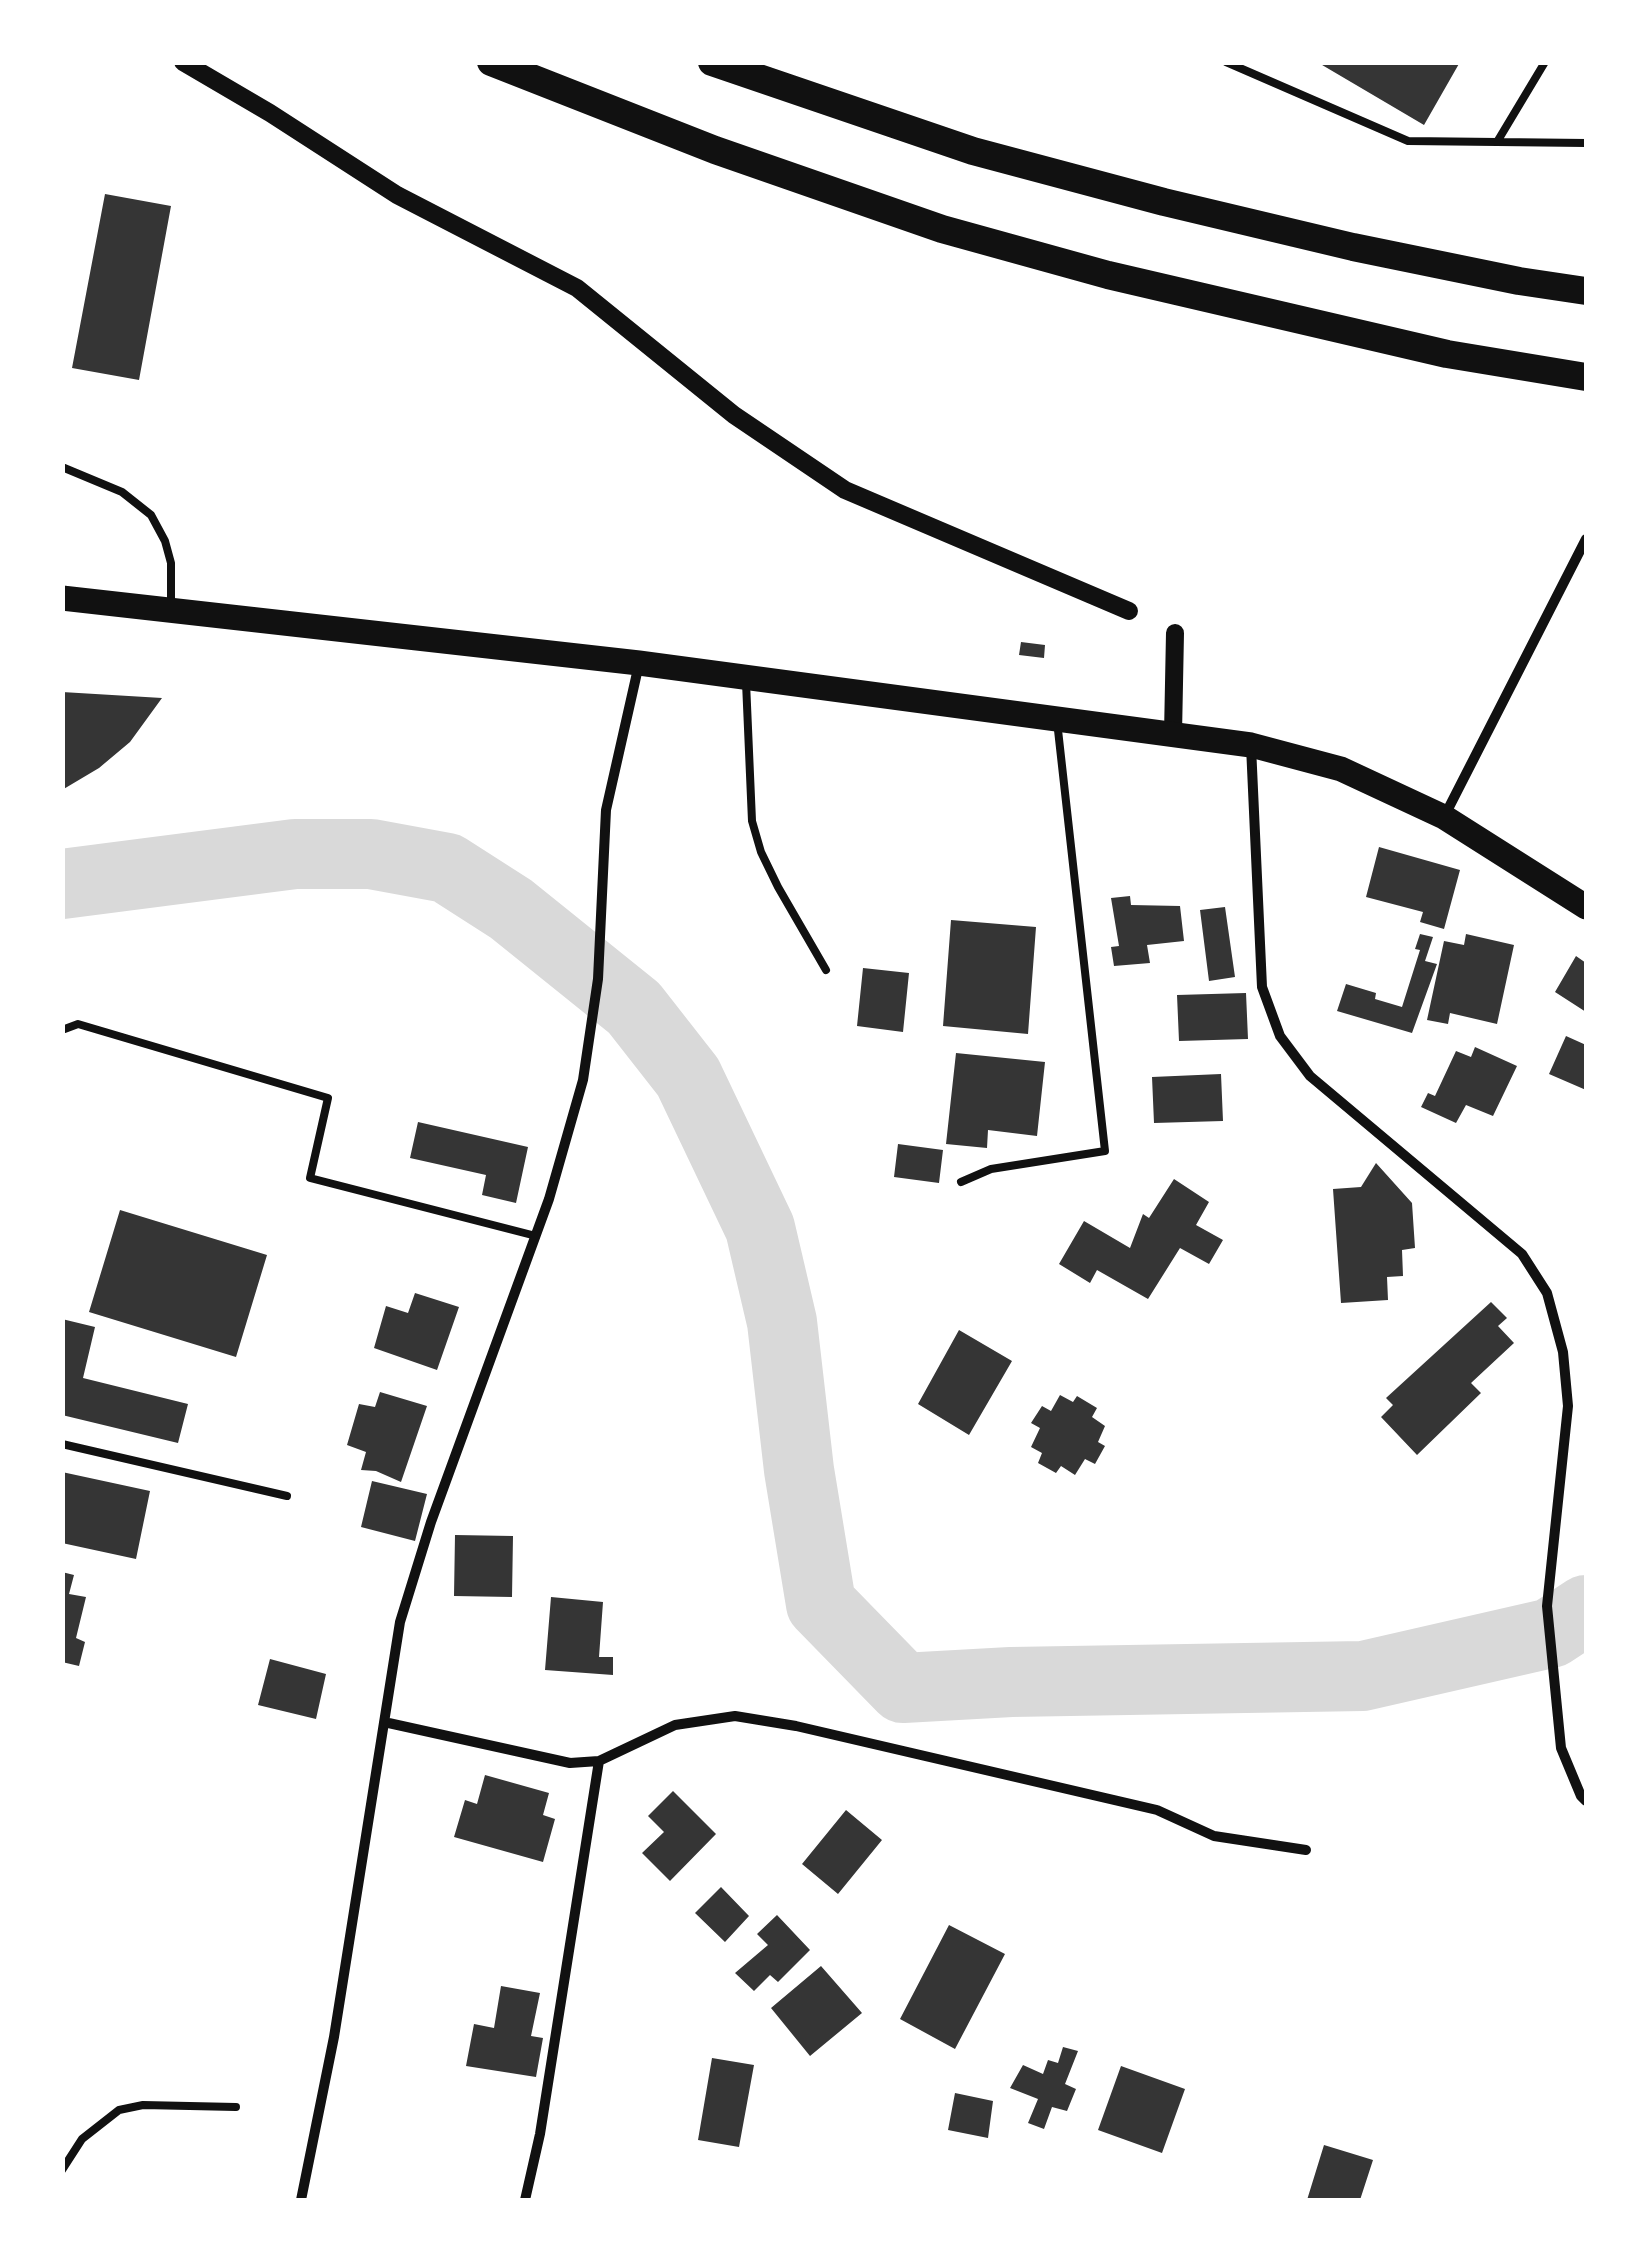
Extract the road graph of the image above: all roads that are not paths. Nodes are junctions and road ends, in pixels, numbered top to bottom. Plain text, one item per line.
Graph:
1 (184, 62) edge
2 (491, 62) edge
3 (712, 62) edge
4 (1226, 62) edge
5 (1544, 62) edge
6 (1497, 142) junction
7 (1586, 143) edge
8 (1586, 290) edge
9 (1586, 376) edge
10 (62, 467) edge
11 (1586, 539) edge
12 (62, 598) edge
13 (171, 609) junction
14 (1129, 611) dead end
15 (1175, 633) dead end
16 (639, 663) junction
17 (745, 676) junction
18 (1057, 719) junction
19 (1173, 734) junction
20 (1250, 745) junction
21 (1444, 817) junction
22 (1586, 907) edge
23 (826, 970) dead end
24 (62, 1030) edge
25 (962, 1182) dead end
26 (536, 1236) junction
27 (62, 1444) edge
28 (287, 1496) dead end
29 (384, 1722) junction
30 (599, 1761) junction
31 (1586, 1800) edge
32 (1306, 1850) dead end
33 (236, 2107) dead end
34 (62, 2170) edge
35 (300, 2200) edge
36 (525, 2200) edge

1 - 14 street
2 - 9 highway
3 - 8 highway
4 - 6 lane
5 - 6 lane
6 - 7 lane
10 - 13 lane
11 - 21 street
12 - 13 main road
13 - 16 main road
15 - 19 street
16 - 17 main road
16 - 26 street
17 - 18 main road
17 - 23 lane
18 - 19 main road
18 - 25 lane
19 - 20 main road
20 - 21 main road
20 - 31 street
21 - 22 main road
24 - 26 lane
26 - 29 street
27 - 28 lane
29 - 30 street
29 - 35 street
30 - 32 street
30 - 36 street
33 - 34 lane

